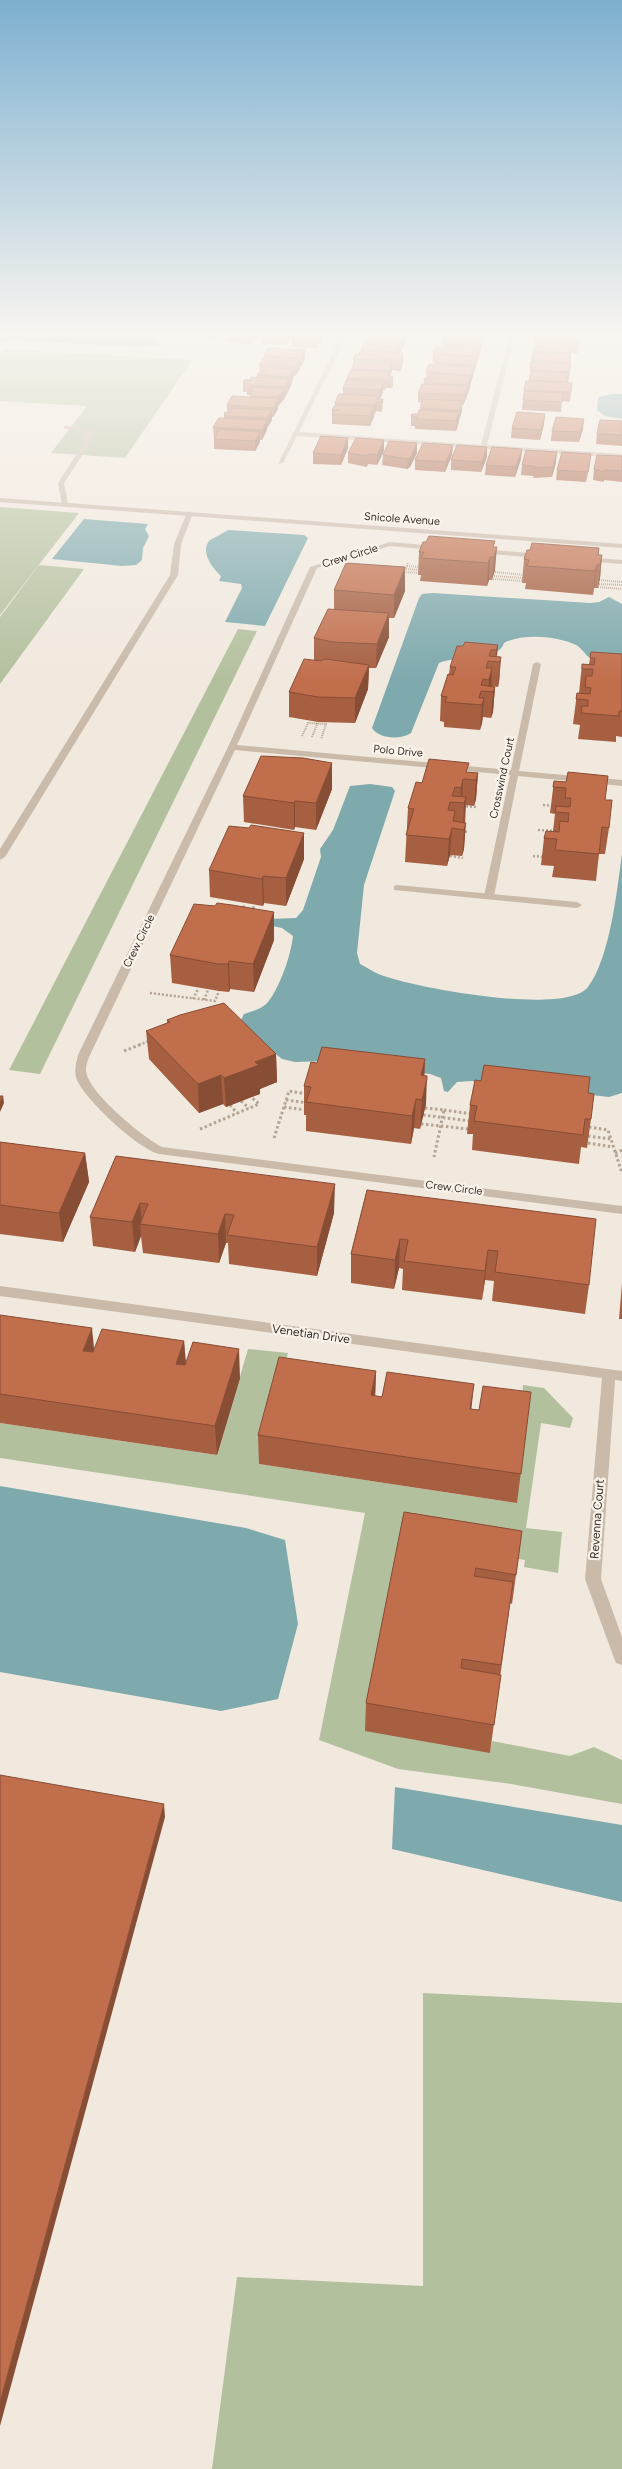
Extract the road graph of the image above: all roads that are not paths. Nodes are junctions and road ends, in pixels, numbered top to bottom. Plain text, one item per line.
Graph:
1 (82, 451) edge
2 (286, 451) edge
3 (556, 451) edge
4 (622, 456) edge
5 (280, 463) dead end
6 (0, 500) edge
7 (65, 504) junction
8 (190, 513) junction
9 (622, 546) edge
10 (448, 549) edge
11 (467, 550) edge
12 (554, 556) edge
13 (574, 558) edge
14 (622, 562) edge
15 (537, 664) dead end
16 (232, 747) junction
17 (514, 773) junction
18 (622, 782) edge
19 (0, 856) edge
20 (397, 888) dead end
21 (488, 896) junction
22 (577, 905) dead end
23 (622, 1210) edge
24 (0, 1291) edge
25 (615, 1375) edge
26 (622, 1658) edge

1 - 7 street
2 - 5 street
3 - 4 street
6 - 7 street, Snicole Avenue
7 - 8 street, Snicole Avenue
8 - 9 street, Snicole Avenue
8 - 19 street
10 - 16 street, Crew Circle
11 - 12 street
13 - 14 street
15 - 17 street, Crosswind Court
16 - 17 street, Polo Drive
16 - 23 street, Crew Circle
17 - 18 street, Polo Drive
17 - 21 street, Crosswind Court
20 - 21 street
21 - 22 street
24 - 25 street, Venetian Drive
25 - 26 street, Revenna Court

